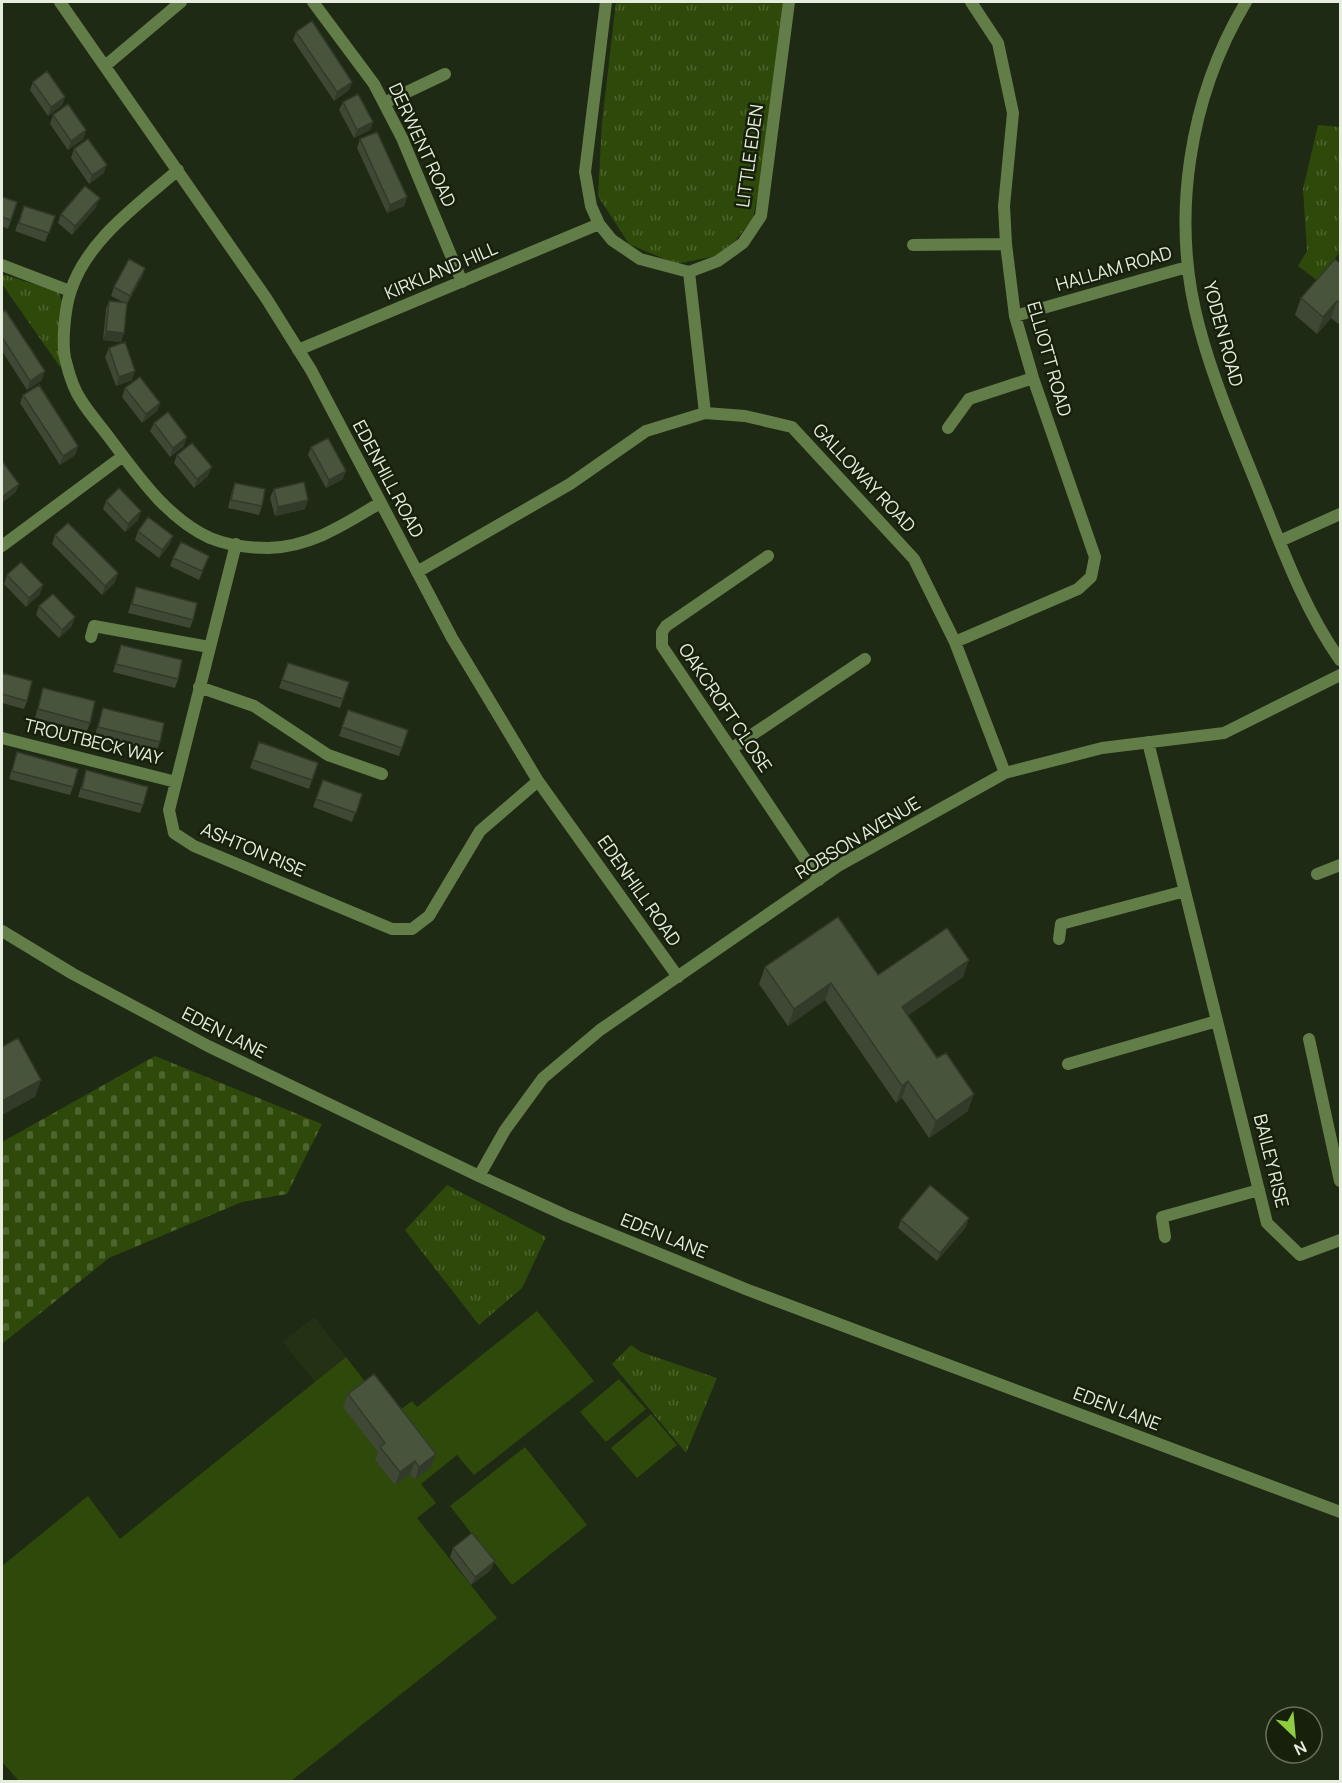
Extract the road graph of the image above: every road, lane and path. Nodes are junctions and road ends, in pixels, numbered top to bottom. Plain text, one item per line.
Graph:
1 (60, 2) edge
2 (181, 2) edge
3 (313, 2) edge
4 (606, 2) edge
5 (789, 2) edge
6 (971, 2) edge
7 (1246, 2) edge
8 (105, 66) junction
9 (445, 74) dead end
10 (384, 103) junction
11 (178, 170) junction
12 (599, 224) junction
13 (1006, 244) junction
14 (913, 245) dead end
15 (2, 266) edge
16 (1187, 267) junction
17 (689, 272) junction
18 (462, 282) junction
19 (70, 291) junction
20 (1015, 316) junction
21 (298, 350) junction
22 (1033, 378) junction
23 (705, 413) junction
24 (948, 428) dead end
25 (123, 456) junction
26 (380, 503) junction
27 (1341, 514) edge
28 (1280, 541) junction
29 (236, 544) junction
30 (2, 546) edge
31 (768, 556) dead end
32 (417, 572) junction
33 (91, 637) dead end
34 (955, 642) junction
35 (209, 647) junction
36 (865, 658) dead end
37 (1341, 660) edge
38 (1341, 675) edge
39 (199, 687) junction
40 (2, 738) edge
41 (1148, 742) junction
42 (731, 749) junction
43 (1005, 773) junction
44 (382, 774) dead end
45 (538, 781) junction
46 (176, 782) junction
47 (1341, 865) edge
48 (1317, 874) dead end
49 (819, 880) junction
50 (1185, 891) junction
51 (2, 931) edge
52 (1059, 939) dead end
53 (678, 977) junction
54 (1217, 1021) junction
55 (1309, 1039) dead end
56 (1068, 1064) dead end
57 (479, 1176) junction
58 (1341, 1181) edge
59 (1259, 1191) junction
60 (1165, 1237) dead end
61 (1341, 1240) edge
62 (1341, 1512) edge

1 - 8 street, EDENHILL ROAD
2 - 8 street
3 - 10 street, DERWENT ROAD
4 - 12 street
5 - 17 street, LITTLE EDEN
6 - 13 street, ELLIOTT ROAD
7 - 16 street, YODEN ROAD
8 - 11 street, EDENHILL ROAD
9 - 10 street
10 - 18 street, DERWENT ROAD
11 - 19 street
11 - 21 street, EDENHILL ROAD
12 - 17 street
12 - 18 street, KIRKLAND HILL
13 - 14 street
13 - 20 street, ELLIOTT ROAD
15 - 19 street
16 - 20 street, HALLAM ROAD
16 - 28 street, YODEN ROAD
17 - 23 street
18 - 21 street, KIRKLAND HILL
19 - 25 street
20 - 22 street, ELLIOTT ROAD
21 - 26 street, EDENHILL ROAD
22 - 24 street
22 - 34 street, ELLIOTT ROAD
23 - 32 street, GALLOWAY ROAD
23 - 34 street, GALLOWAY ROAD
25 - 29 street
25 - 30 street
26 - 29 street
26 - 32 street, EDENHILL ROAD
27 - 28 street
28 - 37 street, YODEN ROAD
29 - 35 street, ASHTON RISE
31 - 42 street, OAKCROFT CLOSE
32 - 45 street, EDENHILL ROAD
33 - 35 street
34 - 43 street, GALLOWAY ROAD
35 - 39 street, ASHTON RISE
36 - 42 street
38 - 41 street, ROBSON AVENUE
39 - 44 street
39 - 46 street, ASHTON RISE
40 - 46 street, TROUTBECK WAY
41 - 43 street, ROBSON AVENUE
41 - 50 street, BAILEY RISE
42 - 49 street, OAKCROFT CLOSE
43 - 49 street, ROBSON AVENUE
45 - 46 street, ASHTON RISE
45 - 53 street, EDENHILL ROAD
47 - 48 street
49 - 53 street, ROBSON AVENUE
50 - 52 street
50 - 54 street, BAILEY RISE
51 - 57 street, EDEN LANE
53 - 57 street, ROBSON AVENUE
54 - 56 street
54 - 59 street, BAILEY RISE
55 - 58 street
57 - 62 street, EDEN LANE
59 - 60 street
59 - 61 street, BAILEY RISE

